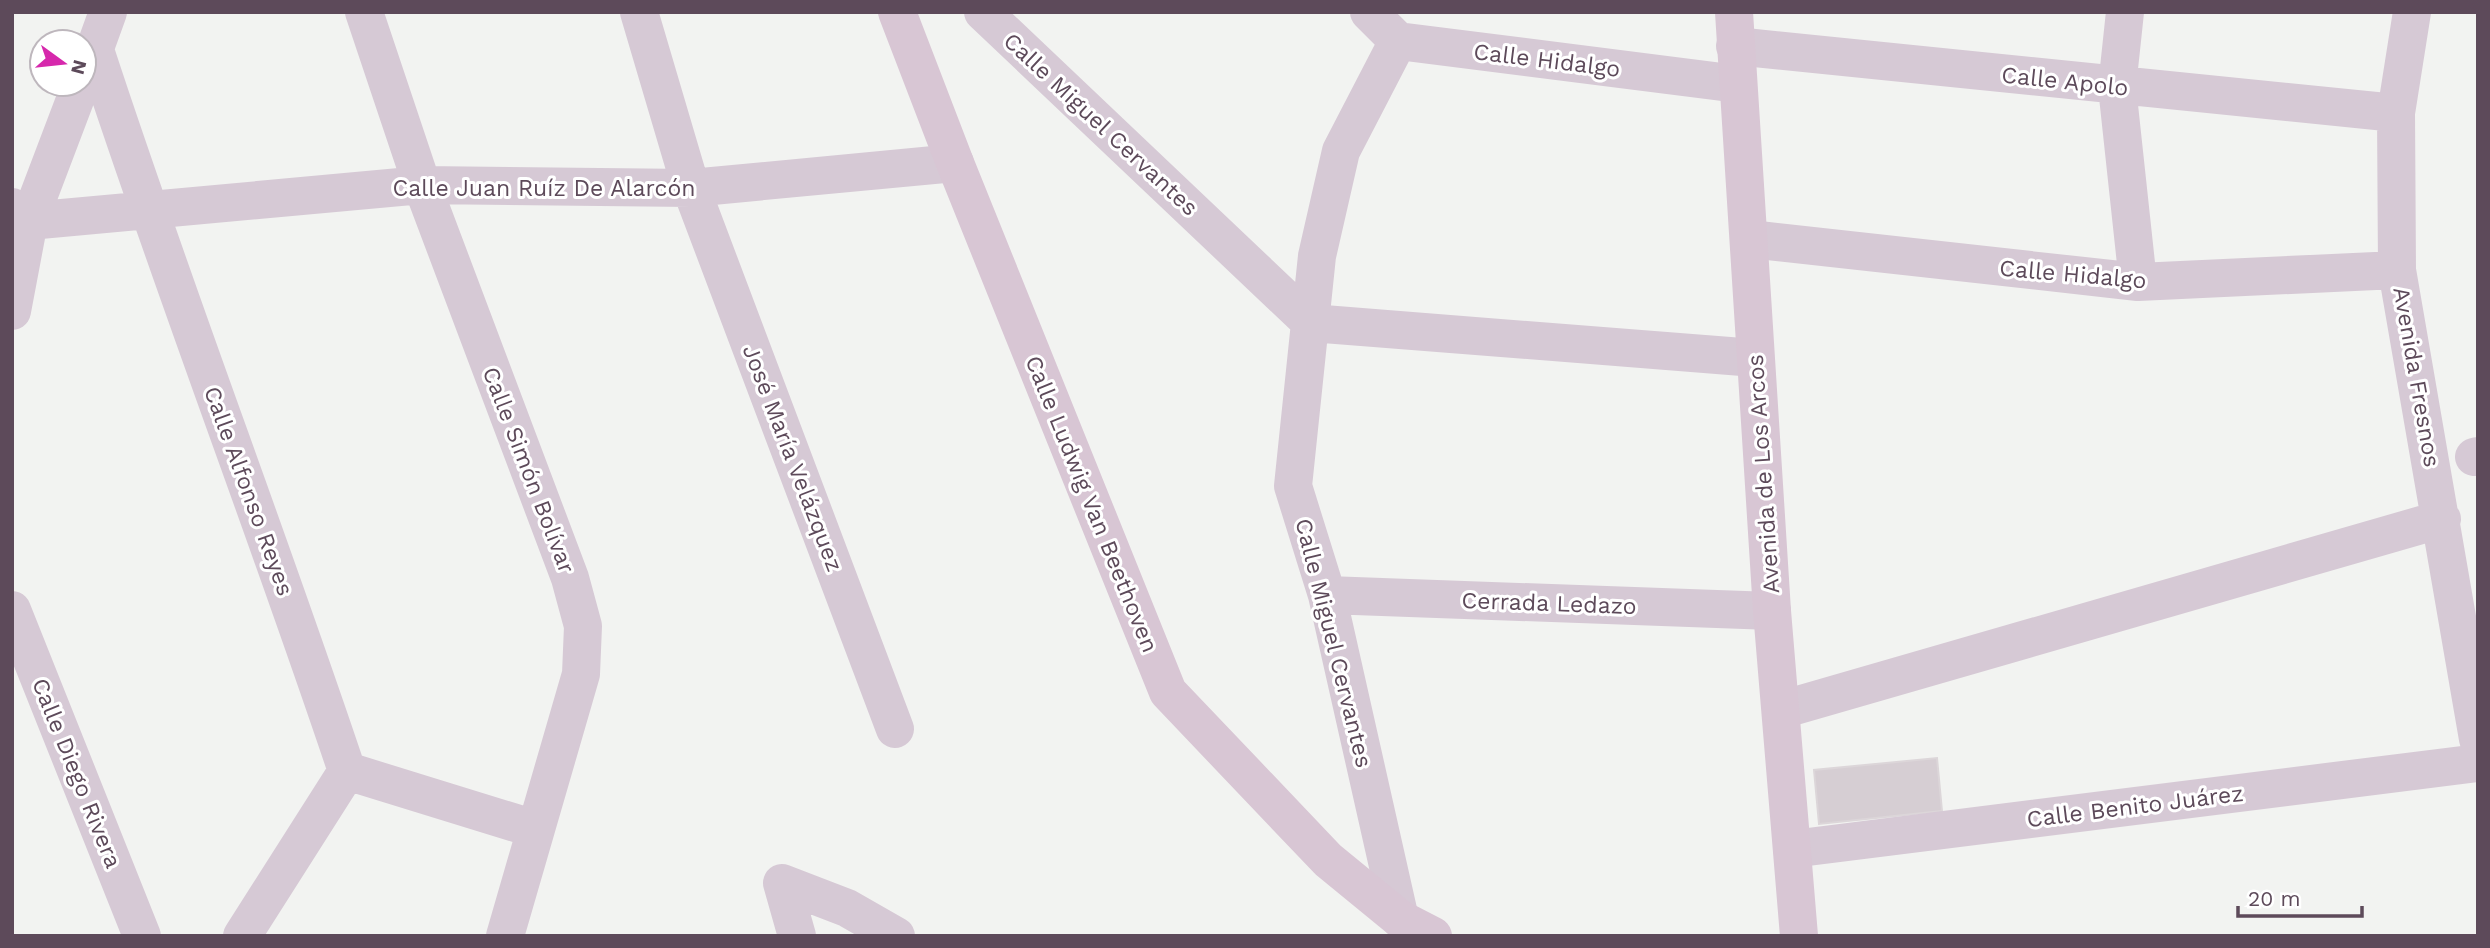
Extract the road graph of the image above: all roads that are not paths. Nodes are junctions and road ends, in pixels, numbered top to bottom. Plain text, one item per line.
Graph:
1 (108, 12) edge
2 (364, 12) edge
3 (639, 12) edge
4 (898, 12) edge
5 (983, 12) edge
6 (1369, 12) edge
7 (2125, 12) edge
8 (2412, 12) edge
9 (1734, 29) edge
10 (98, 40) edge
11 (1398, 41) junction
12 (1738, 84) junction
13 (2117, 87) junction
14 (98, 96) edge
15 (74, 98) edge
16 (2396, 113) junction
17 (955, 163) junction
18 (422, 185) junction
19 (691, 188) junction
20 (148, 212) junction
21 (20, 214) edge
22 (1750, 239) junction
23 (2397, 270) junction
24 (2138, 282) junction
25 (12, 311) edge
26 (1311, 323) junction
27 (1755, 358) junction
28 (2442, 519) junction
29 (1327, 594) junction
30 (12, 610) edge
31 (1772, 611) junction
32 (1781, 710) junction
33 (2475, 715) edge
34 (895, 729) dead end
35 (2478, 763) edge
36 (347, 771) junction
37 (535, 829) junction
38 (1792, 849) junction
39 (1417, 927) edge
40 (142, 936) edge
41 (242, 936) edge
42 (505, 936) edge
43 (797, 936) edge
44 (896, 936) edge
45 (1800, 936) edge

1 - 10 street
2 - 18 street, Calle Simón Bolívar
3 - 19 street, José María Velázquez
4 - 17 street, Calle Ludwig Van Beethoven
5 - 26 street, Calle Miguel Cervantes
6 - 11 street
7 - 13 street
8 - 16 street, Avenida Fresnos
9 - 12 street, Avenida de Los Arcos
9 - 13 street, Calle Apolo
11 - 12 street, Calle Hidalgo
11 - 26 street, Calle Miguel Cervantes
12 - 22 street, Avenida de Los Arcos
13 - 16 street, Calle Apolo
13 - 24 street
14 - 20 street, Calle Alfonso Reyes
15 - 21 street
16 - 23 street, Avenida Fresnos
17 - 19 street, Calle Juan Ruíz De Alarcón
17 - 39 street, Calle Ludwig Van Beethoven
18 - 19 street, Calle Juan Ruíz De Alarcón
18 - 20 street, Calle Juan Ruíz De Alarcón
18 - 37 street, Calle Simón Bolívar
19 - 34 street, José María Velázquez
20 - 21 street, Calle Juan Ruíz De Alarcón
20 - 36 street, Calle Alfonso Reyes
21 - 25 street
22 - 24 street, Calle Hidalgo
22 - 27 street, Avenida de Los Arcos
23 - 24 street, Calle Hidalgo
23 - 28 street, Avenida Fresnos
26 - 27 street
26 - 29 street, Calle Miguel Cervantes
27 - 31 street, Avenida de Los Arcos
28 - 32 street
28 - 33 street, Avenida Fresnos
29 - 31 street, Cerrada Ledazo
29 - 39 street, Calle Miguel Cervantes
30 - 40 street, Calle Diego Rivera
31 - 32 street, Avenida de Los Arcos
32 - 38 street, Avenida de Los Arcos
35 - 38 street, Calle Benito Juárez
36 - 37 street
36 - 41 street
37 - 42 street, Calle Simón Bolívar
38 - 45 street, Avenida de Los Arcos
43 - 44 street

